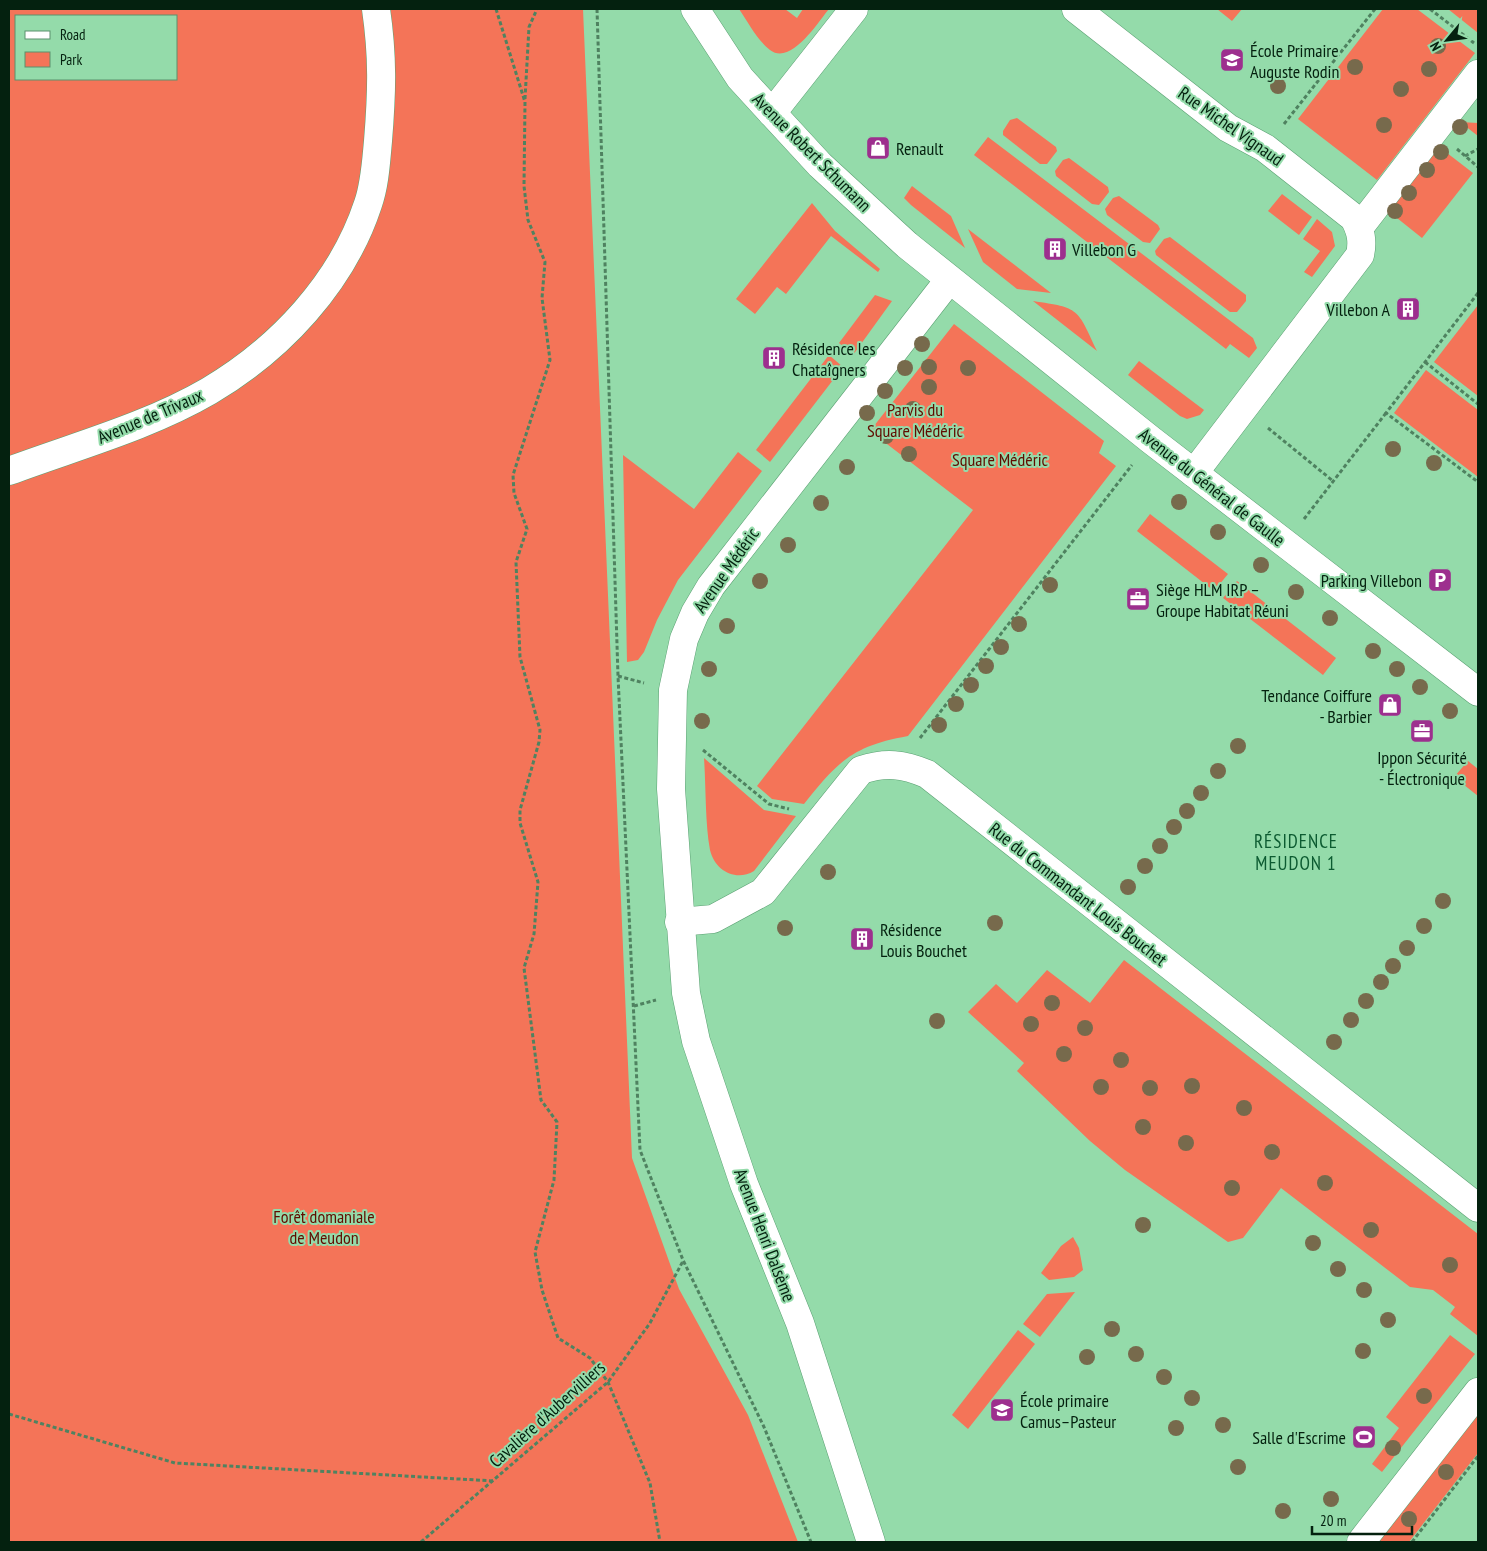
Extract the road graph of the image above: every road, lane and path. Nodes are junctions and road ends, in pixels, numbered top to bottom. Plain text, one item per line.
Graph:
1 (376, 9) edge
2 (496, 9) edge
3 (537, 9) edge
4 (694, 9) edge
5 (854, 9) edge
6 (1076, 9) edge
7 (1375, 9) edge
8 (1430, 9) edge
9 (1478, 47) edge
10 (1478, 74) edge
11 (525, 102) junction
12 (772, 113) junction
13 (1265, 148) junction
14 (1478, 149) edge
15 (1478, 166) edge
16 (1359, 228) junction
17 (948, 280) junction
18 (1478, 293) edge
19 (1425, 362) junction
20 (1478, 404) edge
21 (1243, 408) junction
22 (1386, 413) junction
23 (1151, 440) junction
24 (9, 471) edge
25 (1194, 473) junction
26 (1333, 481) junction
27 (1478, 482) edge
28 (1285, 544) junction
29 (1478, 692) edge
30 (672, 734) junction
31 (908, 766) junction
32 (823, 816) junction
33 (679, 922) junction
34 (1478, 1208) edge
35 (683, 1260) dead end
36 (608, 1382) junction
37 (1478, 1392) edge
38 (9, 1414) edge
39 (1478, 1456) edge
40 (494, 1481) junction
41 (422, 1542) edge
42 (660, 1542) edge
43 (871, 1542) edge
44 (1361, 1542) edge
45 (1412, 1542) edge

1 - 24 street, Avenue de Trivaux
2 - 11 path
3 - 11 path
4 - 12 street, Avenue Robert Schumann
5 - 12 street
6 - 13 street, Rue Michel Vignaud
7 - 13 path
8 - 9 path
10 - 16 street
11 - 36 path
12 - 17 street, Avenue Robert Schumann
13 - 16 street, Rue Michel Vignaud
14 - 15 path
16 - 21 street
17 - 23 street, Avenue du Général de Gaulle
17 - 30 street, Avenue Médéric
18 - 19 path
19 - 20 path
19 - 22 path
21 - 25 street
21 - 26 path
22 - 26 path
22 - 27 path
23 - 25 street, Avenue du Général de Gaulle
23 - 31 path
25 - 28 street, Avenue du Général de Gaulle
26 - 28 path
28 - 29 street, Avenue du Général de Gaulle
30 - 32 path
30 - 33 street, Avenue Médéric
31 - 32 street, Rue du Commandant Louis Bouchet
31 - 34 street, Rue du Commandant Louis Bouchet
32 - 33 street, Rue du Commandant Louis Bouchet
33 - 43 street, Avenue Henri Dalsème
35 - 36 path, Cavalière d'Aubervilliers
36 - 40 path, Cavalière d'Aubervilliers
36 - 42 path
37 - 44 street
38 - 40 path
39 - 45 path
40 - 41 path, Cavalière d'Aubervilliers

